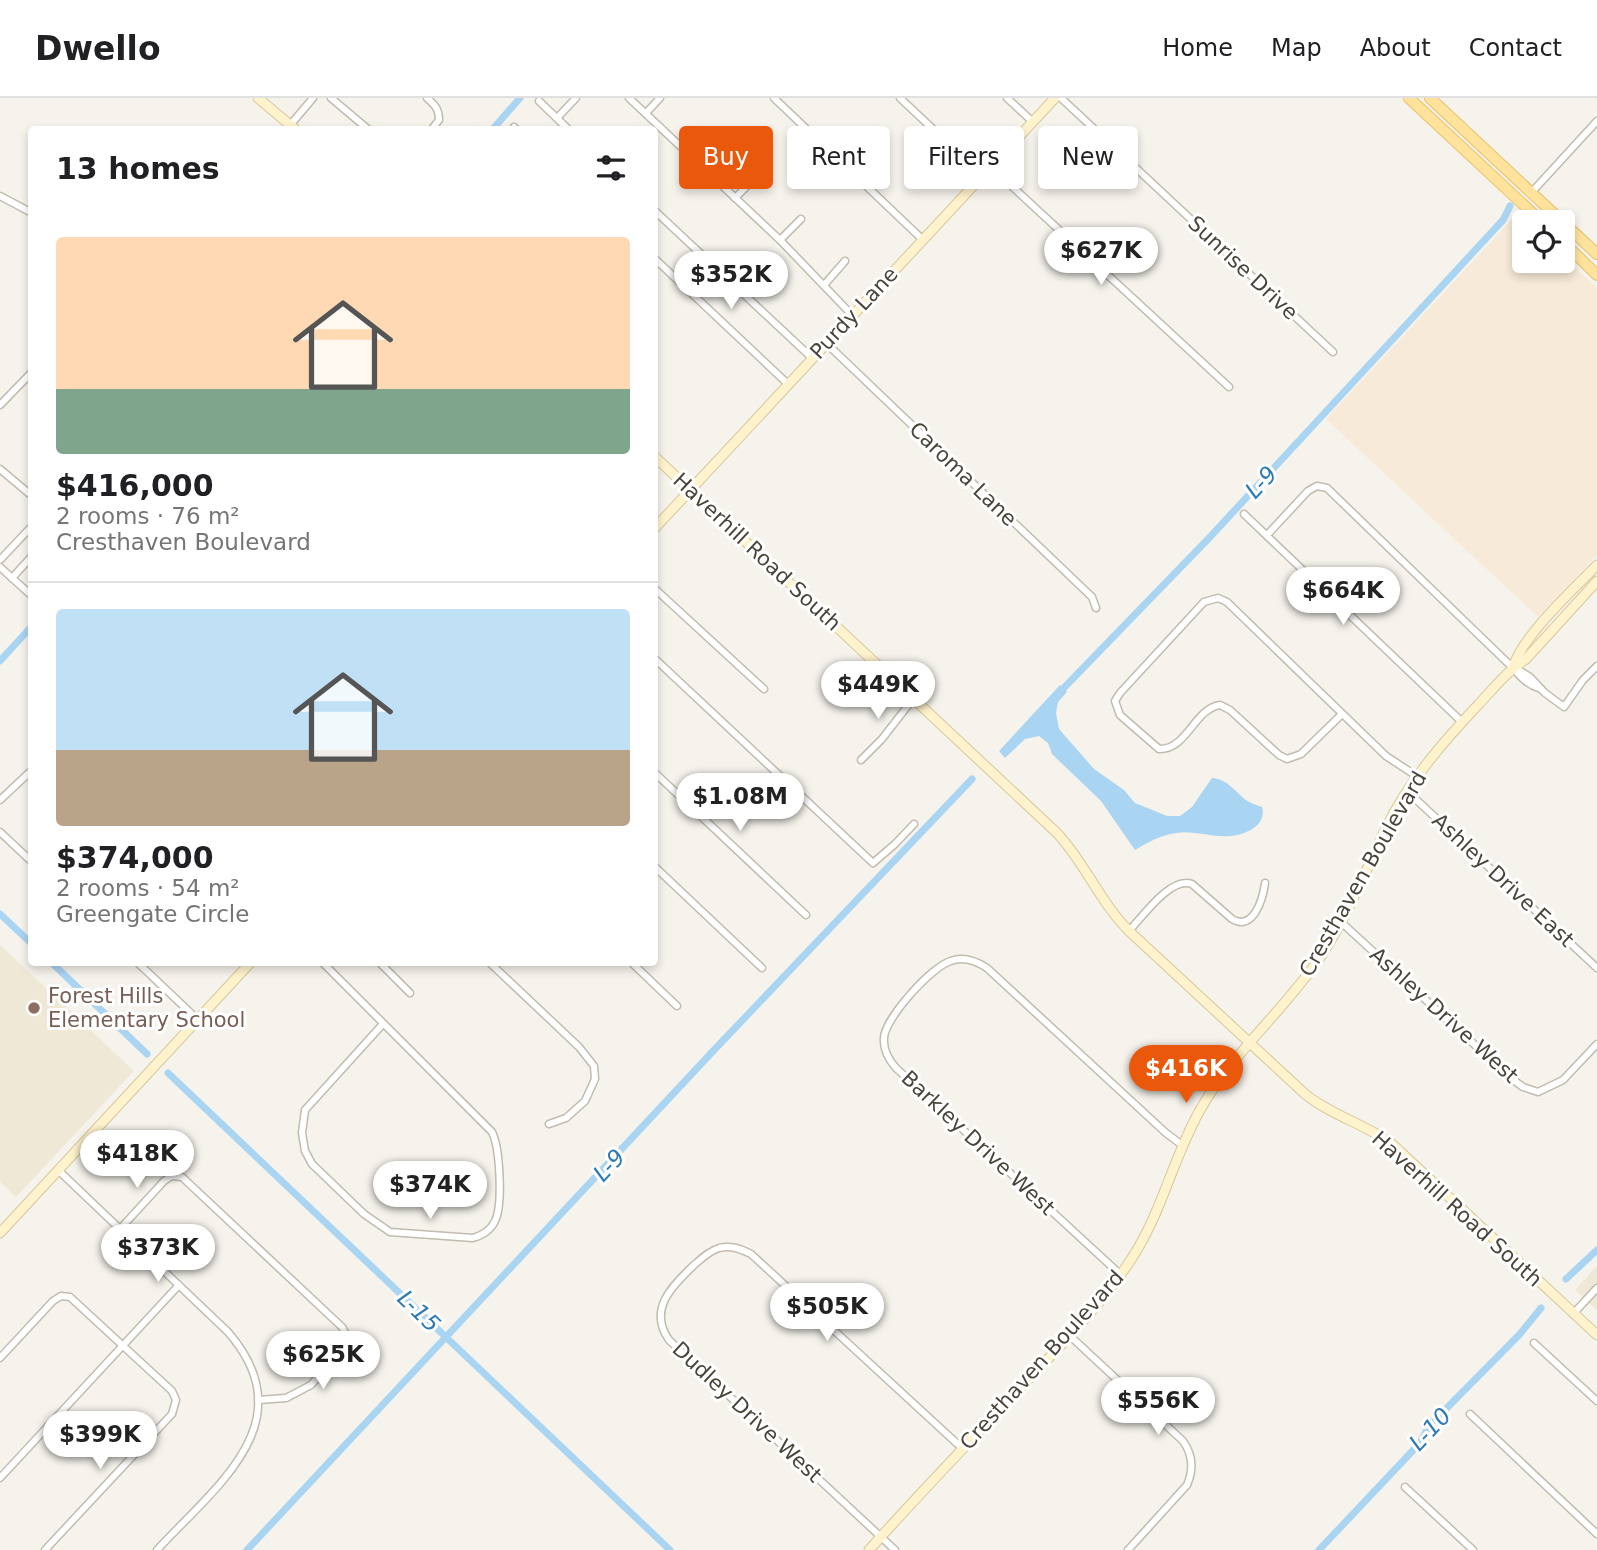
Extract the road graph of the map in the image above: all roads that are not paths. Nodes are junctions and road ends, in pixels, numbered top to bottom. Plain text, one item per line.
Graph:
1 (258, 98) edge
2 (313, 98) edge
3 (331, 98) edge
4 (427, 98) edge
5 (576, 98) edge
6 (629, 98) edge
7 (660, 98) edge
8 (774, 98) edge
9 (900, 98) edge
10 (1007, 98) edge
11 (1055, 98) edge
12 (1061, 98) edge
13 (1409, 98) edge
14 (1431, 98) edge
15 (539, 101) dead end
16 (646, 113) junction
17 (557, 118) junction
18 (1597, 121) edge
19 (1033, 122) junction
20 (289, 126) edge
21 (292, 126) edge
22 (364, 126) edge
23 (434, 126) edge
24 (565, 126) edge
25 (930, 126) edge
26 (1024, 131) edge
27 (1449, 135) junction
28 (1473, 138) junction
29 (679, 144) edge
30 (1475, 159) junction
31 (1501, 164) junction
32 (726, 189) edge
33 (744, 189) edge
34 (971, 189) edge
35 (1016, 189) edge
36 (1531, 193) junction
37 (0, 196) edge
38 (735, 198) junction
39 (1529, 210) edge
40 (28, 211) edge
41 (658, 214) edge
42 (801, 219) dead end
43 (780, 240) junction
44 (923, 240) junction
45 (1575, 250) edge
46 (1575, 253) edge
47 (1596, 253) edge
48 (845, 261) dead end
49 (658, 262) edge
50 (1592, 266) edge
51 (1597, 275) edge
52 (825, 284) junction
53 (852, 315) junction
54 (826, 343) junction
55 (1333, 352) dead end
56 (812, 358) junction
57 (28, 376) edge
58 (788, 384) junction
59 (1229, 387) dead end
60 (0, 405) edge
61 (658, 460) edge
62 (0, 469) edge
63 (691, 490) junction
64 (28, 492) edge
65 (1244, 514) dead end
66 (658, 524) edge
67 (28, 530) edge
68 (1267, 535) junction
69 (0, 560) edge
70 (28, 560) edge
71 (1597, 565) edge
72 (0, 566) edge
73 (12, 578) junction
74 (1597, 581) edge
75 (28, 592) edge
76 (658, 592) edge
77 (1096, 608) dead end
78 (658, 661) edge
79 (1597, 666) edge
80 (1513, 668) junction
81 (764, 689) dead end
82 (913, 699) junction
83 (1342, 714) junction
84 (1462, 722) junction
85 (861, 760) dead end
86 (28, 774) edge
87 (658, 776) edge
88 (1418, 777) junction
89 (1408, 792) junction
90 (0, 800) edge
91 (914, 824) dead end
92 (0, 832) edge
93 (28, 858) edge
94 (658, 870) edge
95 (1265, 883) dead end
96 (806, 915) dead end
97 (1341, 922) junction
98 (1129, 931) junction
99 (141, 966) edge
100 (247, 966) edge
101 (326, 966) edge
102 (383, 966) edge
103 (493, 966) edge
104 (635, 966) edge
105 (762, 968) dead end
106 (1597, 968) edge
107 (410, 993) dead end
108 (677, 1006) dead end
109 (198, 1020) junction
110 (382, 1025) junction
111 (1250, 1042) junction
112 (1597, 1044) edge
113 (550, 1124) dead end
114 (1182, 1145) junction
115 (58, 1170) junction
116 (120, 1229) junction
117 (0, 1233) edge
118 (1121, 1275) junction
119 (179, 1285) junction
120 (1597, 1288) edge
121 (1573, 1314) junction
122 (1069, 1335) junction
123 (1597, 1335) edge
124 (1534, 1343) dead end
125 (123, 1345) junction
126 (1, 1356) edge
127 (258, 1400) junction
128 (1597, 1401) edge
129 (1470, 1414) dead end
130 (962, 1449) junction
131 (0, 1478) edge
132 (1405, 1487) dead end
133 (1597, 1534) edge
134 (881, 1537) junction
135 (46, 1550) edge
136 (157, 1550) edge
137 (869, 1550) edge
138 (895, 1550) edge
139 (1128, 1550) edge
140 (1473, 1550) edge

1 - 20 street
2 - 21 street
3 - 22 street
4 - 23 street
5 - 17 street
6 - 16 street
7 - 16 street
8 - 44 street
9 - 25 street
10 - 19 street
11 - 19 street, Purdy Lane
12 - 55 street, Sunrise Drive
13 - 27 main road
14 - 28 main road
15 - 17 street
16 - 29 street
17 - 24 street
18 - 36 street
19 - 26 street, Purdy Lane
27 - 28 main road
27 - 30 main road
28 - 31 main road
30 - 31 main road
30 - 39 main road
31 - 36 main road
32 - 38 street
33 - 38 street
34 - 44 street, Purdy Lane
35 - 59 street
36 - 47 main road
37 - 40 street
38 - 43 street
41 - 56 street
42 - 43 street
43 - 52 street
44 - 53 street, Purdy Lane
45 - 47 street
46 - 50 main road
48 - 52 street
49 - 58 street
50 - 51 main road
52 - 53 street
53 - 54 street, Purdy Lane
54 - 56 street, Purdy Lane
54 - 77 street, Caroma Lane
56 - 58 street, Purdy Lane
57 - 60 street
58 - 63 street, Purdy Lane
61 - 63 street, Haverhill Road South
62 - 64 street
63 - 66 street, Purdy Lane
63 - 82 street, Haverhill Road South
65 - 68 street
67 - 69 street
68 - 80 street
68 - 84 street
70 - 73 street
71 - 80 street, Cresthaven Boulevard
72 - 73 street
73 - 75 street
74 - 80 street, Cresthaven Boulevard
76 - 81 street
78 - 91 street
79 - 80 street
80 - 84 street, Cresthaven Boulevard
82 - 85 street
82 - 98 street, Haverhill Road South
83 - 83 street
83 - 88 street
84 - 88 street, Cresthaven Boulevard
86 - 90 street
87 - 96 street
88 - 89 street, Cresthaven Boulevard
89 - 97 street, Cresthaven Boulevard
89 - 106 street, Ashley Drive East
92 - 93 street
94 - 105 street
95 - 98 street
97 - 111 street, Cresthaven Boulevard
97 - 112 street, Ashley Drive West
98 - 111 street, Haverhill Road South
99 - 109 street
100 - 109 street
101 - 110 street
102 - 107 street
103 - 113 street
104 - 108 street
109 - 115 street
110 - 110 street
111 - 114 street, Cresthaven Boulevard
111 - 121 street, Haverhill Road South
114 - 118 street, Cresthaven Boulevard
114 - 118 street, Barkley Drive West
115 - 116 street
115 - 117 street
116 - 119 street
116 - 127 street
118 - 122 street, Cresthaven Boulevard
119 - 125 street
119 - 127 street
120 - 121 street
121 - 123 street, Haverhill Road South
122 - 130 street, Cresthaven Boulevard
122 - 139 street
124 - 128 street
125 - 126 street
125 - 131 street
125 - 135 street
127 - 136 street
129 - 133 street
130 - 134 street, Cresthaven Boulevard
130 - 134 street, Dudley Drive West
132 - 140 street
134 - 137 street, Cresthaven Boulevard
134 - 138 street

